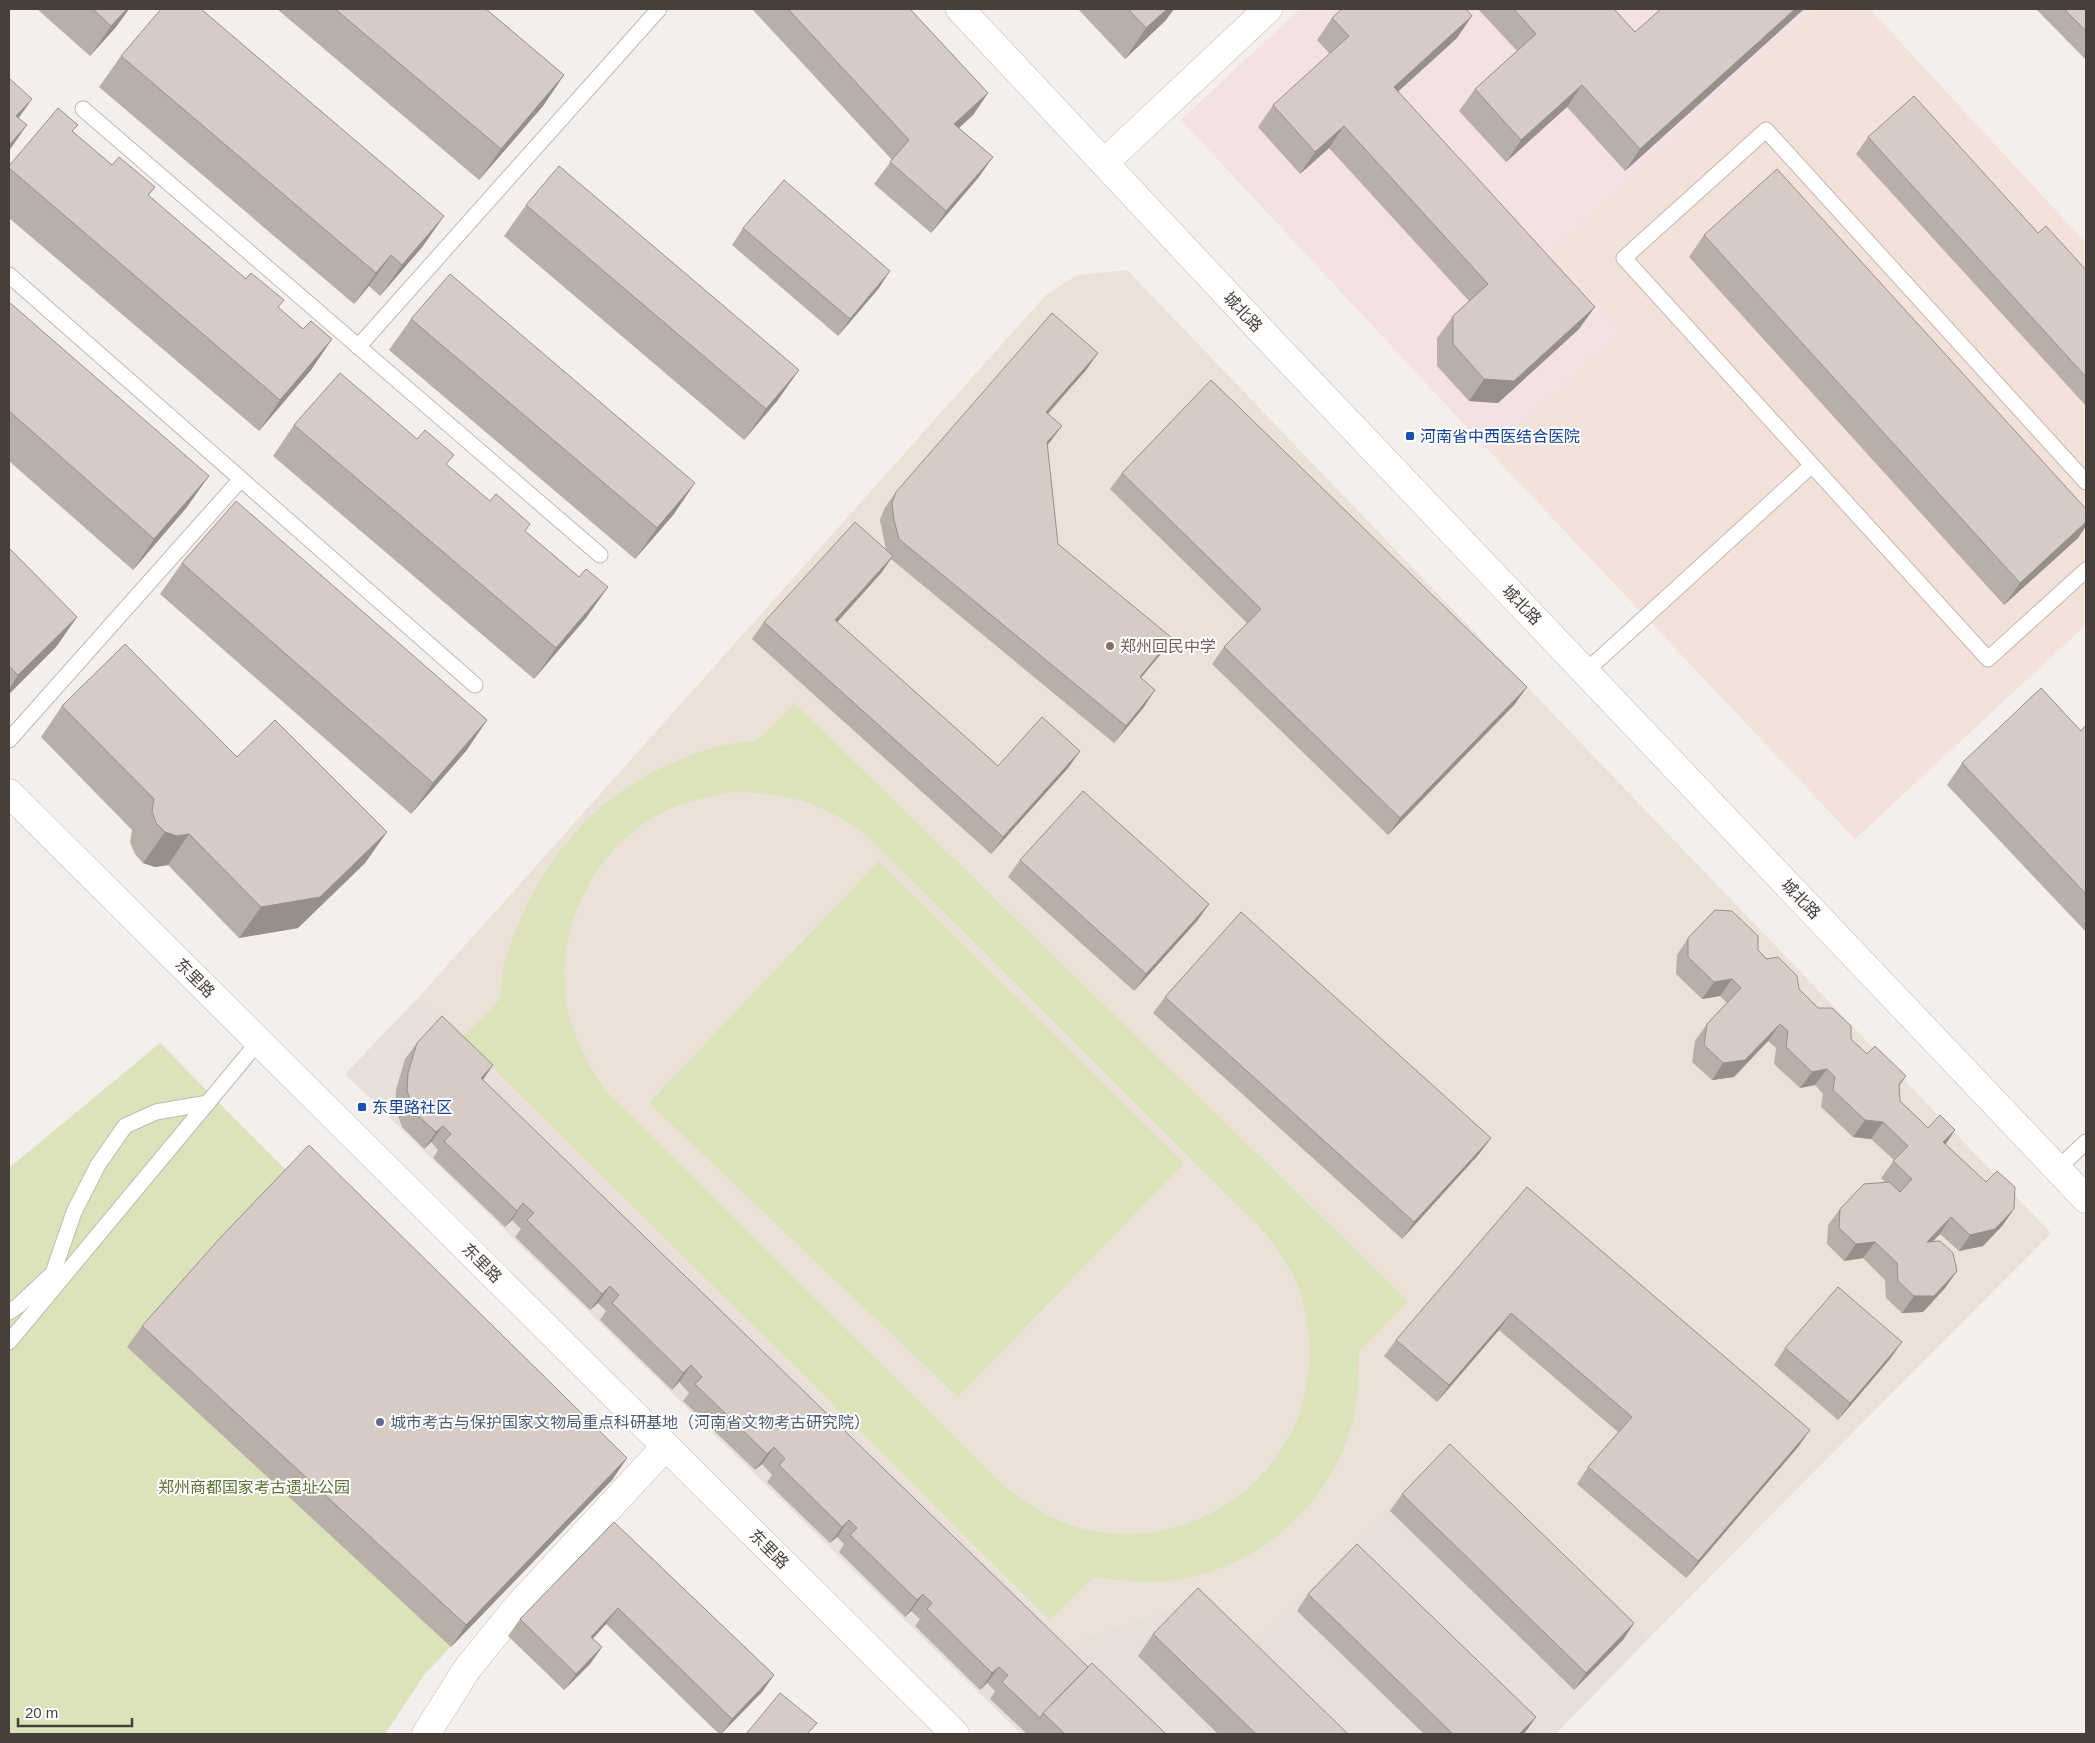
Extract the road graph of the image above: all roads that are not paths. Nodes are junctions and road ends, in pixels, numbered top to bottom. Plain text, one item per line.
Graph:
1 (659, 9) edge
2 (960, 9) edge
3 (1268, 9) edge
4 (83, 109) dead end
5 (1104, 163) junction
6 (9, 275) edge
7 (358, 347) junction
8 (1812, 465) junction
9 (241, 479) junction
10 (2086, 482) edge
11 (600, 555) dead end
12 (2086, 570) edge
13 (1585, 672) junction
14 (475, 685) dead end
15 (9, 740) edge
16 (9, 793) edge
17 (259, 1042) junction
18 (208, 1103) junction
19 (2086, 1142) edge
20 (2058, 1169) junction
21 (2086, 1199) edge
22 (9, 1312) edge
23 (9, 1342) edge
24 (666, 1446) junction
25 (426, 1734) edge
26 (956, 1734) edge

1 - 7 lane
2 - 5 street, 城北路
3 - 5 street
4 - 7 lane
5 - 13 street, 城北路
6 - 9 lane
7 - 11 lane
8 - 10 lane
8 - 12 lane
8 - 13 lane
9 - 14 lane
9 - 15 lane
13 - 20 street, 城北路
16 - 17 street, 东里路
17 - 18 lane
17 - 24 street, 东里路
18 - 22 lane
18 - 23 lane
19 - 20 lane
20 - 21 street, 城北路
24 - 25 street
24 - 26 street, 东里路

